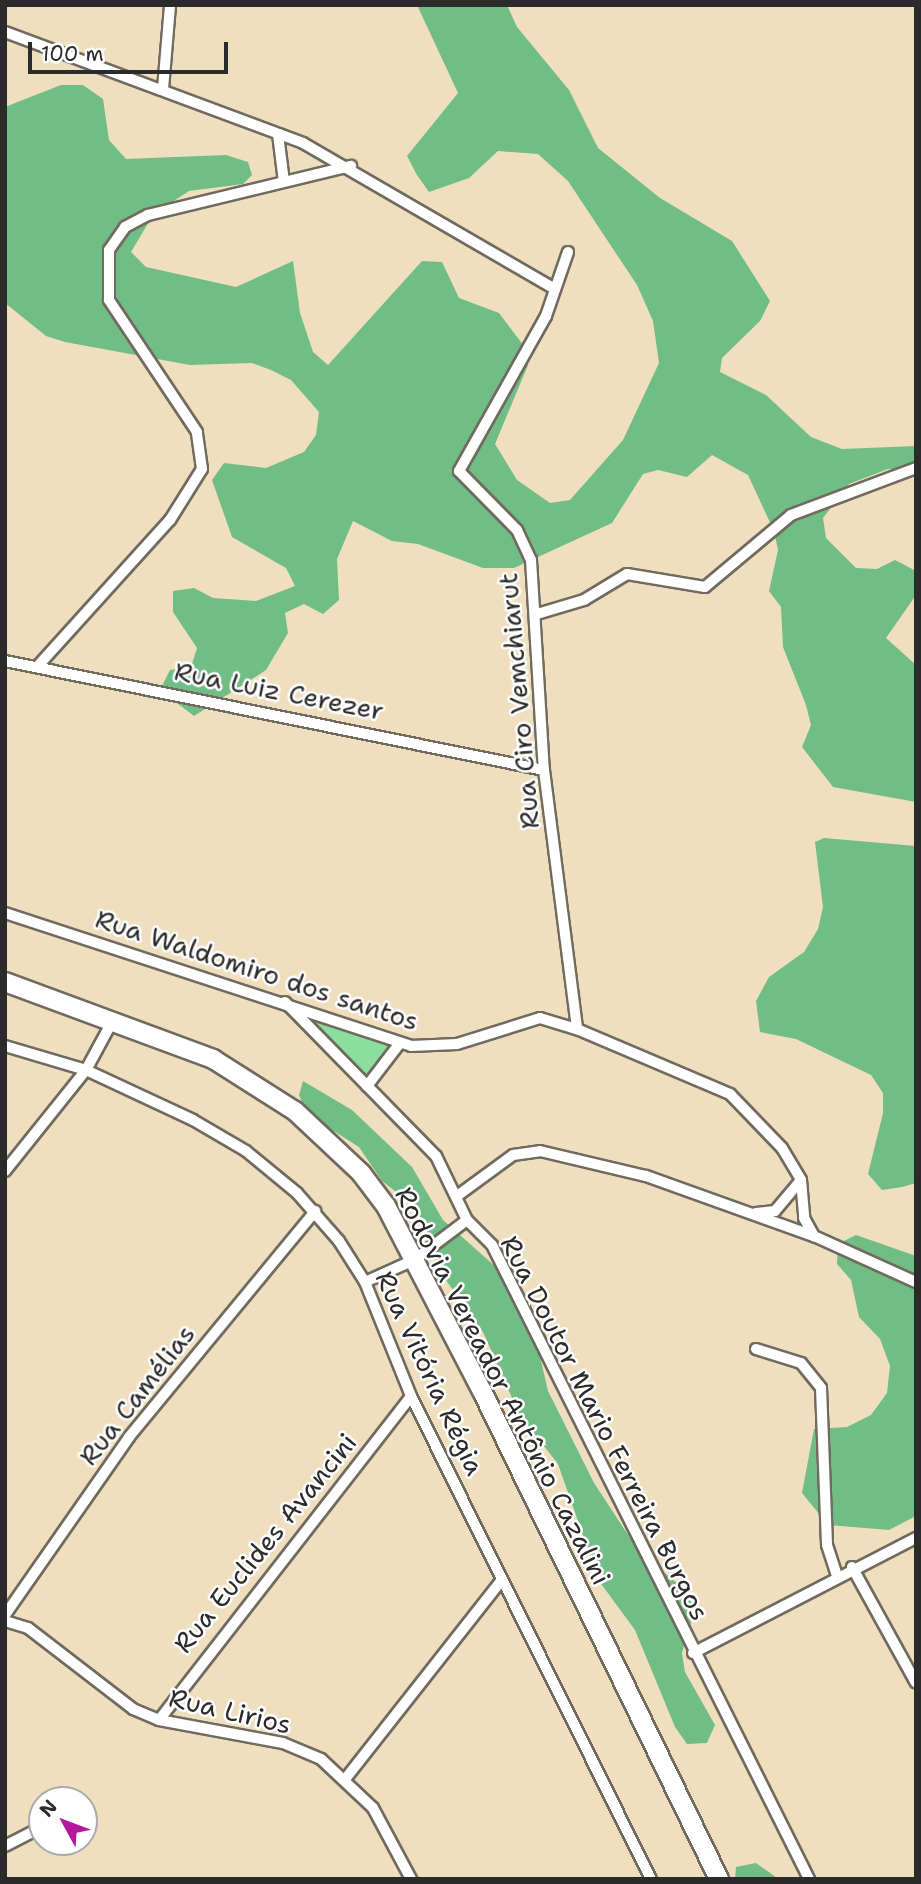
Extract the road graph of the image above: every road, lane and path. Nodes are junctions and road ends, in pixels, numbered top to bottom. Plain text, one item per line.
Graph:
1 (170, 5) edge
2 (5, 32) edge
3 (163, 89) junction
4 (278, 134) junction
5 (351, 166) junction
6 (284, 182) junction
7 (568, 252) dead end
8 (555, 289) junction
9 (916, 468) edge
10 (537, 614) junction
11 (5, 661) edge
12 (37, 667) junction
13 (544, 770) junction
14 (5, 913) edge
15 (5, 982) edge
16 (285, 1002) junction
17 (113, 1020) junction
18 (577, 1029) junction
19 (400, 1042) junction
20 (5, 1046) edge
21 (86, 1070) junction
22 (367, 1086) junction
23 (5, 1171) edge
24 (801, 1180) junction
25 (457, 1196) junction
26 (315, 1211) junction
27 (749, 1213) junction
28 (467, 1220) junction
29 (814, 1236) junction
30 (414, 1260) junction
31 (365, 1282) junction
32 (916, 1282) edge
33 (756, 1349) dead end
34 (411, 1396) junction
35 (916, 1538) edge
36 (852, 1567) junction
37 (837, 1575) junction
38 (502, 1580) junction
39 (5, 1615) edge
40 (5, 1621) edge
41 (693, 1653) junction
42 (916, 1683) edge
43 (159, 1720) junction
44 (346, 1778) junction
45 (28, 1834) edge
46 (5, 1846) edge
47 (411, 1879) edge
48 (651, 1879) edge
49 (719, 1879) edge
50 (809, 1879) edge

1 - 3 street
2 - 3 street
3 - 4 street
4 - 5 street
4 - 6 street
5 - 6 street
5 - 8 street
6 - 12 street
7 - 8 street, Rua Ciro Vemchiarut
8 - 10 street, Rua Ciro Vemchiarut
9 - 10 street
10 - 13 street, Rua Ciro Vemchiarut
11 - 12 street, Rua Luiz Cerezer
12 - 13 street, Rua Luiz Cerezer
13 - 18 street, Rua Ciro Vemchiarut
14 - 16 street, Rua Waldomiro dos santos
15 - 17 main road, Rodovia Vereador Antônio Cazalini
16 - 19 street, Rua Waldomiro dos santos
16 - 22 street, Rua Doutor Mario Ferreira Burgos
17 - 21 street
17 - 30 main road, Rodovia Vereador Antônio Cazalini
18 - 19 street, Rua Waldomiro dos santos
18 - 24 street, Rua Waldomiro dos santos
19 - 22 street
20 - 21 street, Rua Vitória Régia
21 - 23 street
21 - 26 street, Rua Vitória Régia
22 - 25 street, Rua Doutor Mario Ferreira Burgos
24 - 27 street
24 - 29 street
25 - 27 street
25 - 28 street, Rua Doutor Mario Ferreira Burgos
26 - 31 street, Rua Vitória Régia
26 - 39 street, Rua Camélias
27 - 29 street
28 - 30 street
28 - 41 street, Rua Doutor Mario Ferreira Burgos
29 - 32 street
30 - 31 street
30 - 49 main road, Rodovia Vereador Antônio Cazalini
31 - 34 street, Rua Vitória Régia
33 - 37 street
34 - 38 street, Rua Vitória Régia
34 - 43 street, Rua Euclides Avancini
35 - 36 street
36 - 37 street
36 - 42 street
37 - 41 street
38 - 44 street
38 - 48 street, Rua Vitória Régia
40 - 43 street, Rua Lirios
41 - 50 street, Rua Doutor Mario Ferreira Burgos
43 - 44 street, Rua Lirios
44 - 47 street, Rua Lirios
45 - 46 street

